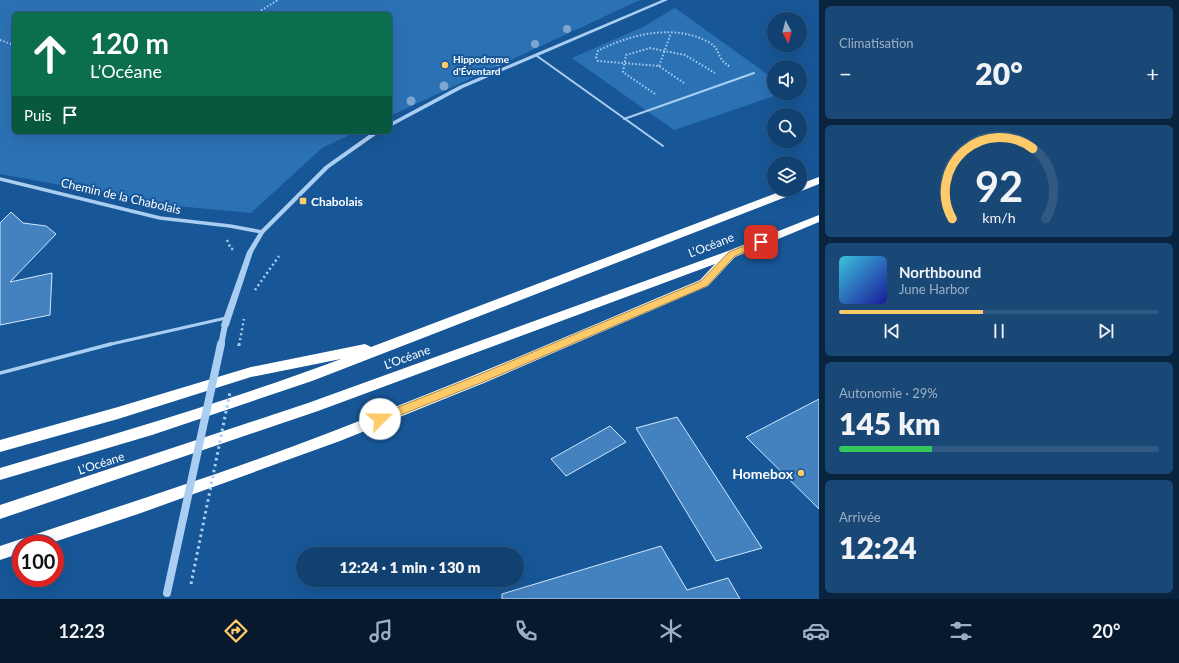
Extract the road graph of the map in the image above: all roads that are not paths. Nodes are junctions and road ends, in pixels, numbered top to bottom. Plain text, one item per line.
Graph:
1 (666, 0) edge
2 (537, 56) junction
3 (754, 73) dead end
4 (624, 119) junction
5 (392, 124) edge
6 (374, 134) edge
7 (663, 146) dead end
8 (0, 179) edge
9 (819, 180) edge
10 (807, 185) edge
11 (779, 196) edge
12 (819, 218) edge
13 (262, 232) junction
14 (732, 254) junction
15 (226, 321) junction
16 (399, 342) junction
17 (0, 373) edge
18 (0, 446) edge
19 (0, 474) edge
20 (0, 512) edge
21 (54, 535) edge
22 (12, 549) edge
23 (0, 553) edge
24 (166, 596) edge

1 - 2 street
2 - 4 lane
2 - 5 street
3 - 4 lane
4 - 7 lane
6 - 13 street
8 - 13 street, Chemin de la Chabolais
9 - 10 highway
11 - 16 highway, L’Océane
12 - 14 highway, L’Océane
13 - 15 street
14 - 20 highway, L’Océane
14 - 21 highway
15 - 17 lane
15 - 24 street, bridge
16 - 18 highway
16 - 19 highway, L’Océane
22 - 23 highway

